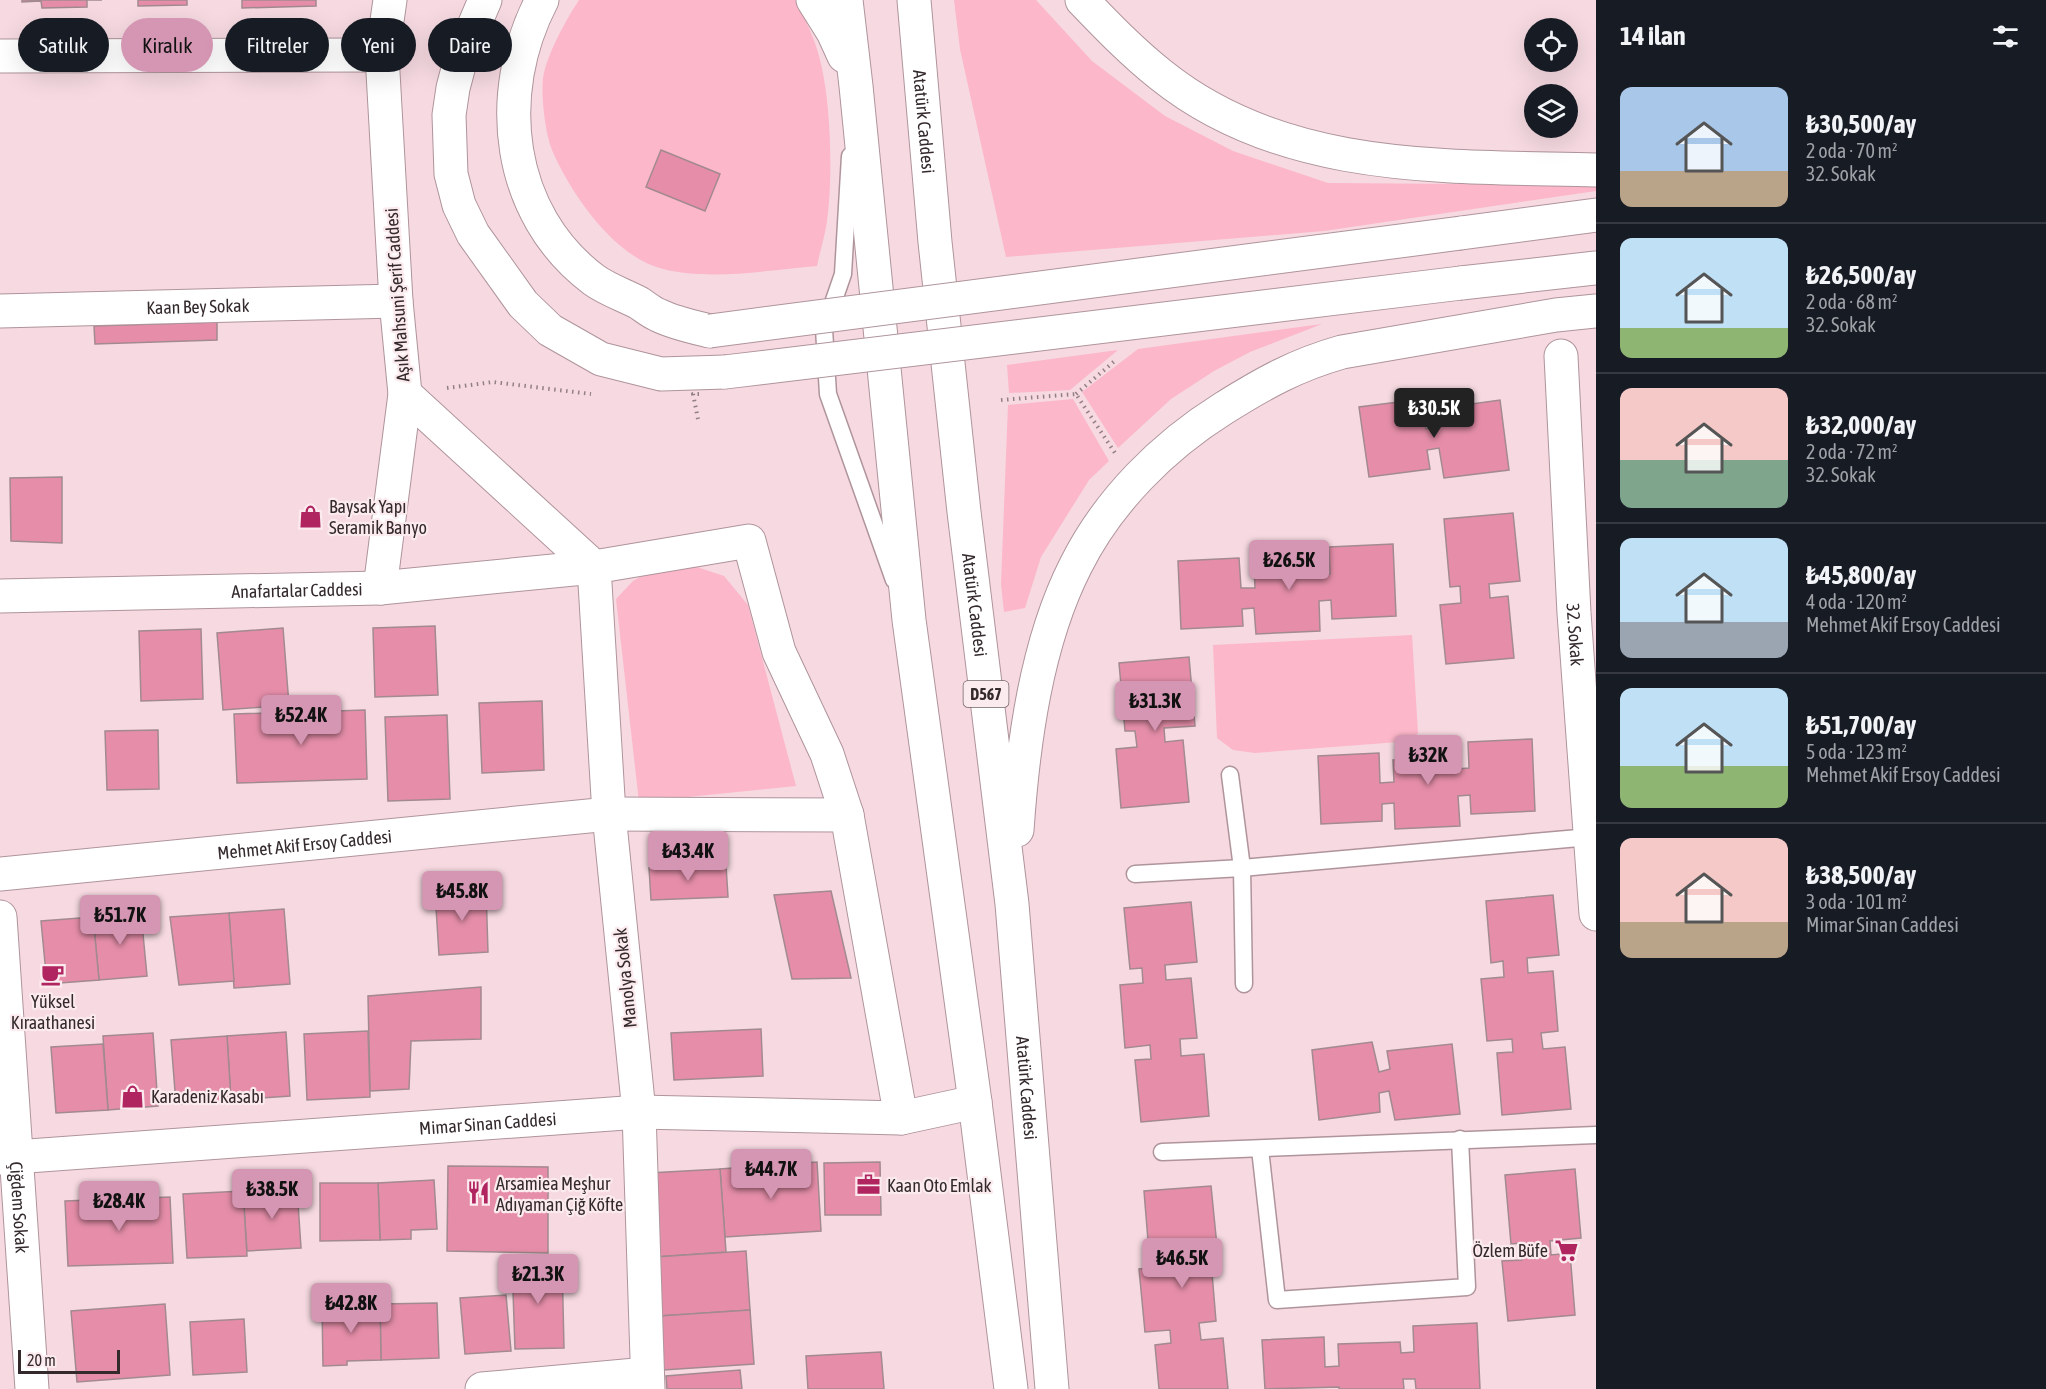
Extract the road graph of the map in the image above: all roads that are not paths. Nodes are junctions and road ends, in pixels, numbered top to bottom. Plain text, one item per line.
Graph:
1 (390, 0) edge
2 (485, 0) edge
3 (542, 0) edge
4 (813, 0) edge
5 (846, 0) edge
6 (914, 0) edge
7 (1082, 0) edge
8 (387, 18) edge
9 (341, 55) edge
10 (0, 56) edge
11 (383, 72) edge
12 (856, 86) junction
13 (1596, 170) edge
14 (1596, 215) edge
15 (1596, 268) edge
16 (396, 301) junction
17 (0, 311) edge
18 (1596, 311) edge
19 (1561, 356) dead end
20 (405, 394) junction
21 (594, 567) junction
22 (380, 588) junction
23 (0, 596) edge
24 (1585, 613) edge
25 (909, 620) junction
26 (1230, 775) dead end
27 (609, 814) junction
28 (847, 815) junction
29 (1590, 837) junction
30 (1242, 868) junction
31 (0, 873) edge
32 (1135, 874) dead end
33 (1012, 904) junction
34 (1596, 914) edge
35 (0, 917) edge
36 (1244, 984) dead end
37 (975, 1102) junction
38 (639, 1112) junction
39 (901, 1118) junction
40 (1596, 1135) edge
41 (1461, 1139) junction
42 (1260, 1149) junction
43 (1162, 1152) dead end
44 (8, 1157) edge
45 (647, 1382) edge
46 (32, 1389) edge
47 (482, 1389) edge
48 (1011, 1389) edge
49 (1052, 1389) edge

1 - 8 main road, Aşık Mahsuni Şerif Caddesi
2 - 15 main road, bridge
3 - 14 main road, bridge
4 - 12 main road
5 - 12 main road
6 - 33 main road, Atatürk Caddesi / D567
7 - 13 main road
9 - 10 main road
11 - 16 main road, Aşık Mahsuni Şerif Caddesi
12 - 25 main road
12 - 25 lane
16 - 17 main road, Kaan Bey Sokak
16 - 20 main road, Aşık Mahsuni Şerif Caddesi
18 - 33 main road
19 - 24 main road, 32. Sokak
20 - 21 main road
20 - 22 main road, Aşık Mahsuni Şerif Caddesi
21 - 22 main road, Anafartalar Caddesi
21 - 27 main road, Manolya Sokak
21 - 28 main road, Anafartalar Caddesi
22 - 23 main road, Anafartalar Caddesi
24 - 29 main road, 32. Sokak
25 - 37 main road
26 - 30 lane
27 - 28 main road, Mehmet Akif Ersoy Caddesi
27 - 31 main road, Mehmet Akif Ersoy Caddesi
27 - 38 main road, Manolya Sokak
28 - 39 main road
29 - 30 lane
29 - 34 main road, 32. Sokak
30 - 32 lane
30 - 36 lane
33 - 49 main road, Atatürk Caddesi / D567
35 - 44 main road, Çiğdem Sokak
37 - 39 main road, Mimar Sinan Caddesi
37 - 48 main road
38 - 39 main road, Mimar Sinan Caddesi
38 - 44 main road, Mimar Sinan Caddesi
38 - 45 main road, Manolya Sokak
40 - 41 lane
41 - 42 lane
41 - 42 lane
42 - 43 lane
44 - 46 main road, Çiğdem Sokak
45 - 47 main road

